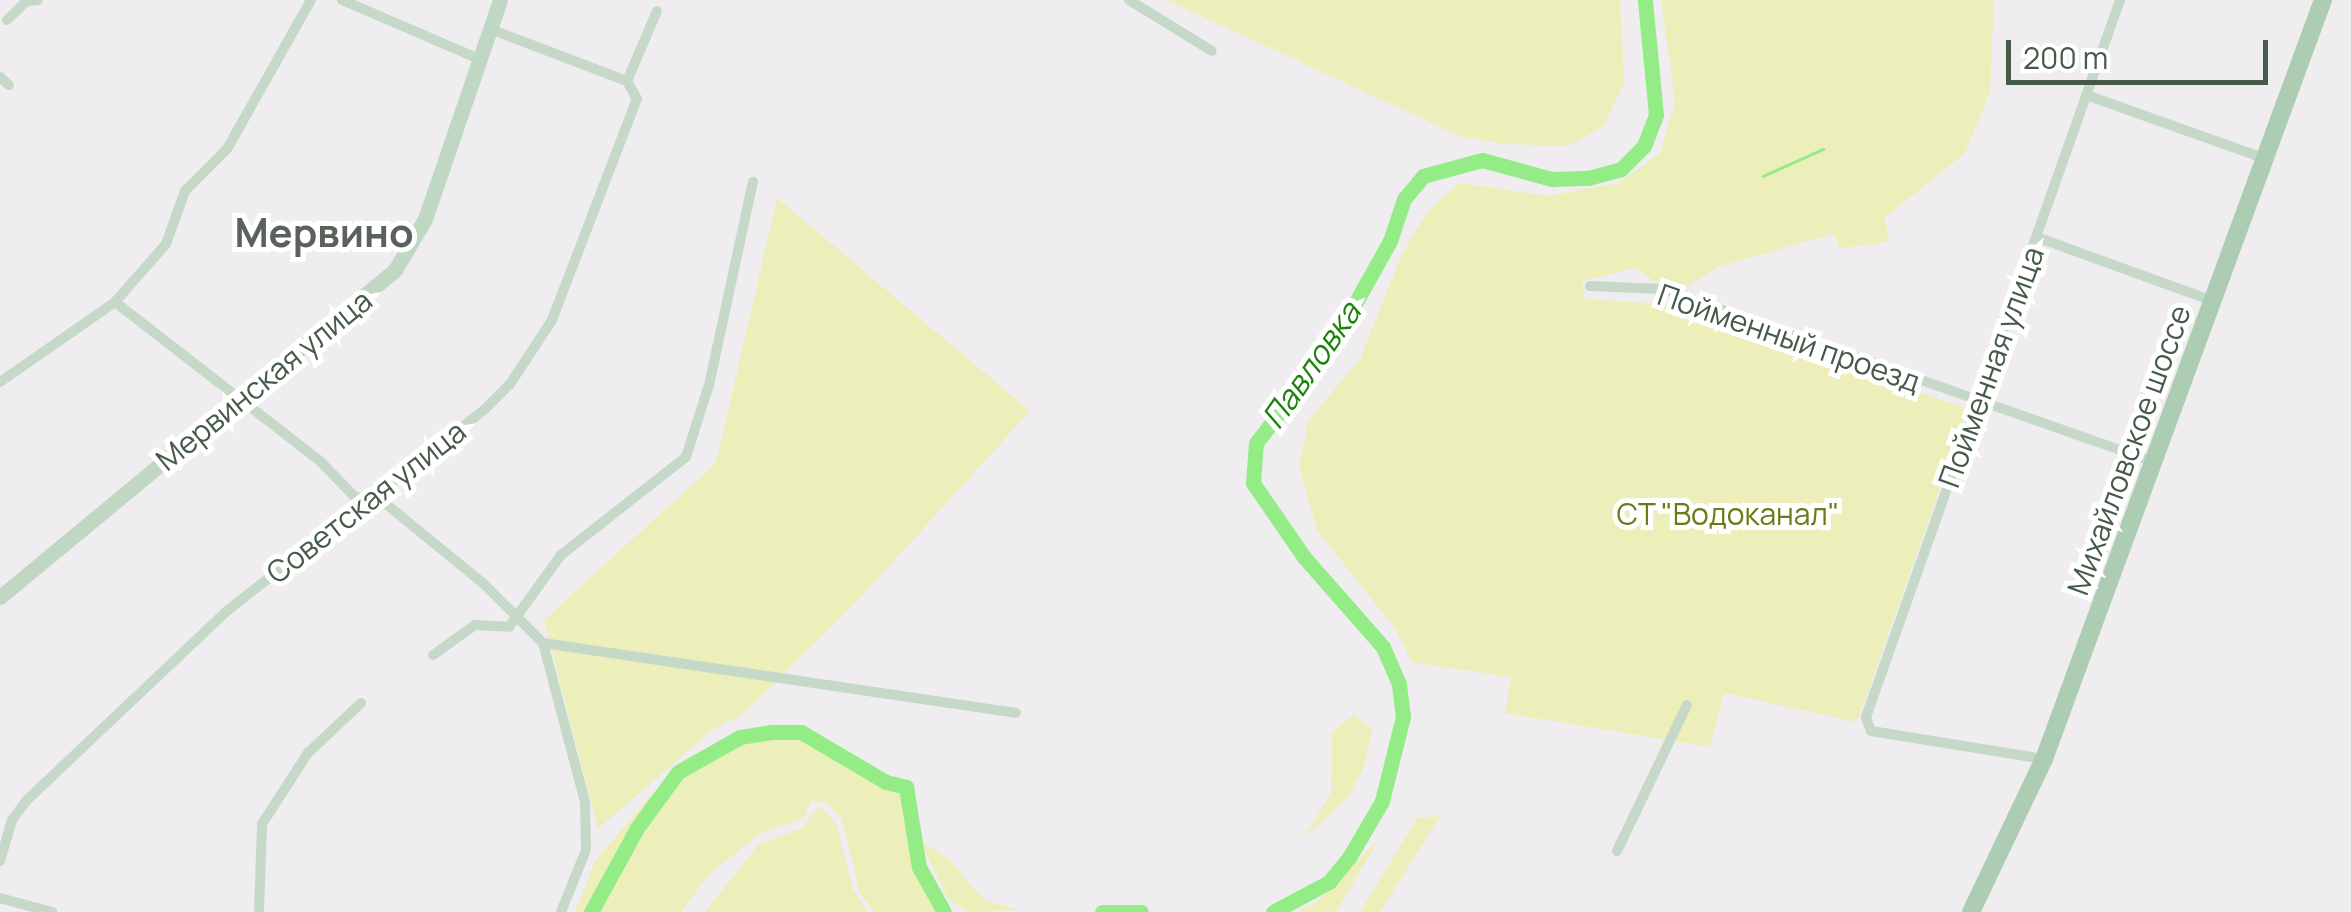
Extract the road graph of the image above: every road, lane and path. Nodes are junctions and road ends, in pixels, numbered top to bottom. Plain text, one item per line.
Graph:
1 (38, 0) edge
2 (311, 0) edge
3 (342, 0) edge
4 (500, 0) edge
5 (1130, 0) edge
6 (2120, 0) edge
7 (2323, 0) edge
8 (657, 11) dead end
9 (7, 20) dead end
10 (490, 29) junction
11 (1212, 51) dead end
12 (479, 59) junction
13 (627, 80) junction
14 (2089, 96) junction
15 (2263, 158) junction
16 (754, 182) dead end
17 (2038, 238) junction
18 (1590, 286) dead end
19 (115, 302) junction
20 (2212, 302) junction
21 (0, 382) edge
22 (240, 401) junction
23 (1976, 403) junction
24 (2155, 462) junction
25 (369, 501) junction
26 (0, 597) edge
27 (519, 618) junction
28 (543, 643) junction
29 (433, 655) dead end
30 (361, 703) dead end
31 (1686, 705) dead end
32 (1016, 714) dead end
33 (2044, 759) junction
34 (1617, 851) dead end
35 (0, 861) edge
36 (0, 898) edge
37 (52, 912) edge
38 (259, 912) edge
39 (562, 912) edge
40 (1971, 912) edge

1 - 9 street
2 - 19 street
3 - 12 street
4 - 10 street, Мервинская улица
5 - 11 street
6 - 14 street, Пойменная улица
7 - 15 main road, Михайловское шоссе
8 - 13 street, Советская улица
10 - 12 street, Мервинская улица
10 - 13 street
12 - 22 street, Мервинская улица
13 - 25 street, Советская улица
14 - 15 street
14 - 17 street, Пойменная улица
15 - 20 main road, Михайловское шоссе
16 - 27 street
17 - 20 street
17 - 23 street, Пойменная улица
18 - 23 street, Пойменный проезд
19 - 21 street
19 - 22 street
20 - 24 main road, Михайловское шоссе
22 - 25 street
22 - 26 street, Мервинская улица
23 - 24 street, Пойменный проезд
23 - 33 street, Пойменная улица
24 - 33 main road, Михайловское шоссе
25 - 27 street
25 - 35 street, Советская улица
27 - 28 street
27 - 29 street
28 - 32 street
28 - 39 street
30 - 38 street
31 - 34 street
33 - 40 main road, Михайловское шоссе
36 - 37 street

